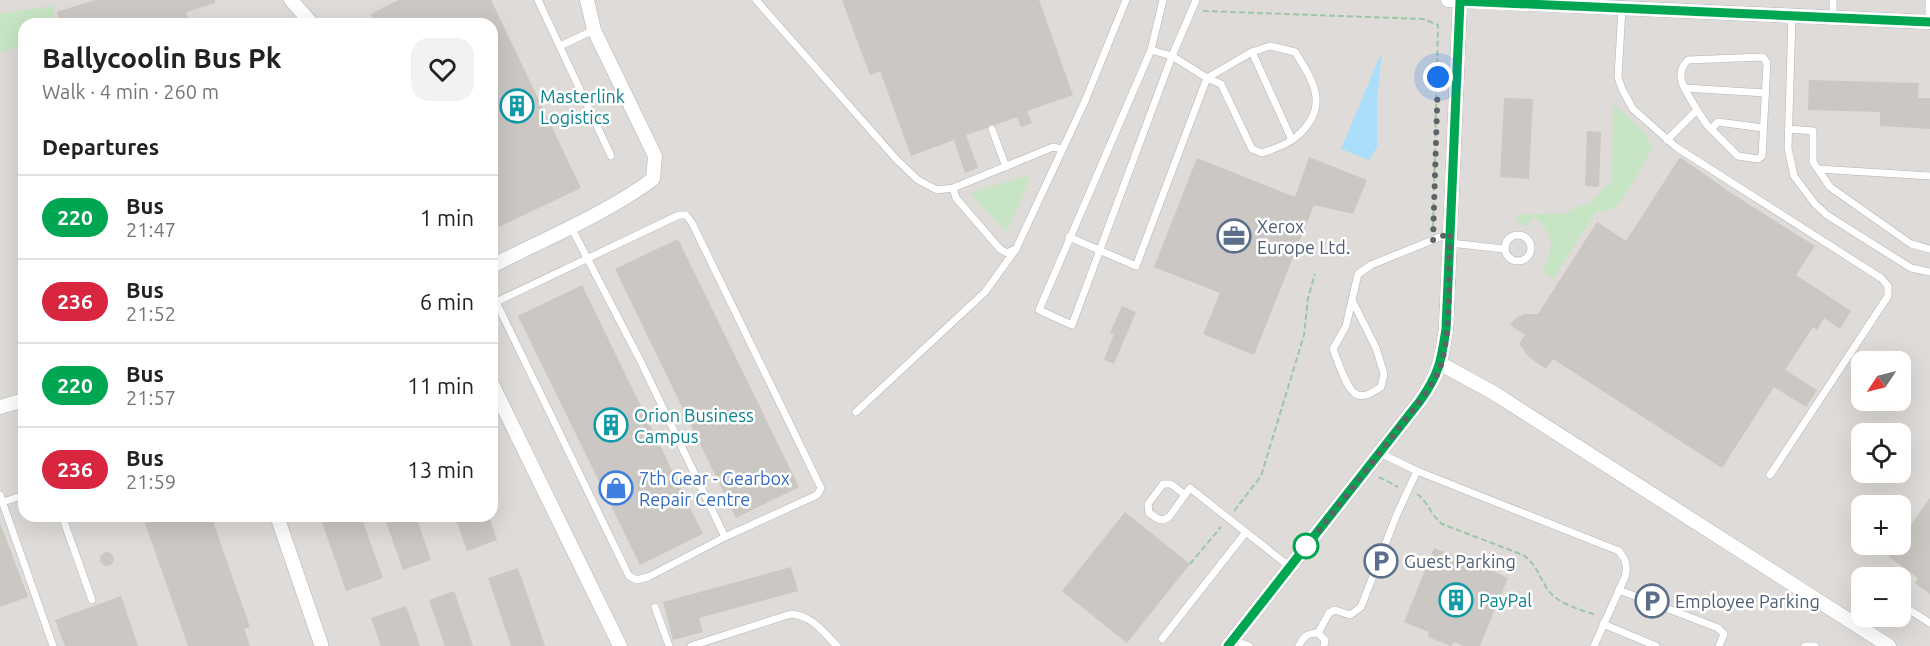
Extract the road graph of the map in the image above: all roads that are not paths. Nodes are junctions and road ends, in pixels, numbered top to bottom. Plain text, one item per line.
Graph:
1 (291, 0) edge
2 (538, 0) edge
3 (587, 0) edge
4 (756, 0) edge
5 (1126, 0) edge
6 (1163, 0) edge
7 (1196, 0) edge
8 (1448, 0) edge
9 (1460, 0) edge
10 (1833, 0) edge
11 (1929, 0) edge
12 (1622, 8) junction
13 (1792, 16) junction
14 (1833, 17) junction
15 (307, 18) edge
16 (1929, 22) edge
17 (594, 30) junction
18 (560, 46) junction
19 (1151, 50) junction
20 (1252, 52) junction
21 (1172, 56) junction
22 (1207, 78) junction
23 (1685, 87) junction
24 (1765, 93) junction
25 (1697, 110) junction
26 (1764, 128) junction
27 (992, 129) dead end
28 (1711, 129) junction
29 (1788, 129) junction
30 (1292, 140) junction
31 (1666, 140) junction
32 (1062, 149) junction
33 (611, 156) dead end
34 (1006, 167) junction
35 (1818, 169) junction
36 (1930, 176) edge
37 (953, 188) junction
38 (571, 227) junction
39 (1069, 237) junction
40 (1450, 238) junction
41 (1016, 249) junction
42 (1504, 249) junction
43 (1930, 249) edge
44 (1101, 250) junction
45 (587, 258) junction
46 (498, 263) edge
47 (1930, 272) edge
48 (1352, 300) junction
49 (498, 301) edge
50 (498, 306) edge
51 (1441, 364) junction
52 (498, 399) edge
53 (18, 402) edge
54 (0, 407) edge
55 (856, 412) dead end
56 (1380, 453) junction
57 (1417, 471) junction
58 (1770, 475) dead end
59 (1185, 495) junction
60 (18, 496) edge
61 (1, 499) edge
62 (64, 522) edge
63 (279, 522) edge
64 (1246, 532) junction
65 (725, 537) junction
66 (1290, 567) junction
67 (1619, 590) junction
68 (92, 600) dead end
69 (655, 607) dead end
70 (1911, 611) edge
71 (1851, 615) edge
72 (1604, 622) junction
73 (1930, 623) edge
74 (1863, 627) edge
75 (1318, 633) junction
76 (1162, 639) dead end
77 (1230, 643) edge
78 (321, 644) dead end
79 (53, 646) edge
80 (620, 646) edge
81 (669, 646) edge
82 (691, 646) edge
83 (837, 646) edge
84 (1249, 646) edge
85 (1299, 646) edge
86 (1324, 646) edge
87 (1594, 646) edge
88 (1656, 646) edge
89 (1719, 646) edge
90 (1805, 646) edge
91 (1815, 646) edge
92 (1889, 646) edge

1 - 15 street
2 - 18 lane
3 - 17 street
4 - 37 lane
5 - 32 lane
6 - 19 lane
7 - 21 lane
8 - 9 street
9 - 12 street
9 - 40 street
10 - 14 lane
11 - 16 lane
12 - 13 street
12 - 31 lane
13 - 14 street
13 - 29 lane
14 - 16 street
17 - 18 lane
17 - 38 street
18 - 33 lane
19 - 21 lane
19 - 39 lane
20 - 22 lane
20 - 30 lane
20 - 30 lane
21 - 22 lane
21 - 44 lane
22 - 30 lane
22 - 44 lane
23 - 24 lane
23 - 24 lane
23 - 25 lane
24 - 26 lane
25 - 28 lane
25 - 31 lane
26 - 28 lane
26 - 28 lane
27 - 34 lane
29 - 35 lane
29 - 47 lane
31 - 58 lane
32 - 34 lane
32 - 41 lane
34 - 37 lane
35 - 36 lane
35 - 43 lane
37 - 41 lane
38 - 45 lane
38 - 46 street
39 - 44 lane
39 - 44 lane
40 - 42 lane
40 - 48 lane
40 - 51 street
41 - 55 lane
42 - 42 lane
45 - 49 lane
45 - 65 lane
45 - 65 lane
48 - 48 lane
50 - 65 lane
51 - 56 street
51 - 71 street
52 - 80 street
53 - 54 street
56 - 57 lane
56 - 66 street
57 - 67 lane
57 - 75 lane
59 - 59 lane
59 - 64 lane
60 - 61 lane
61 - 79 lane
62 - 68 lane
63 - 78 street
64 - 66 lane
64 - 76 lane
66 - 77 street
67 - 72 lane
67 - 89 lane
69 - 81 lane
70 - 73 lane
72 - 87 lane
72 - 88 lane
74 - 92 street
75 - 85 lane
75 - 86 lane
77 - 84 lane
82 - 83 lane
90 - 91 lane

